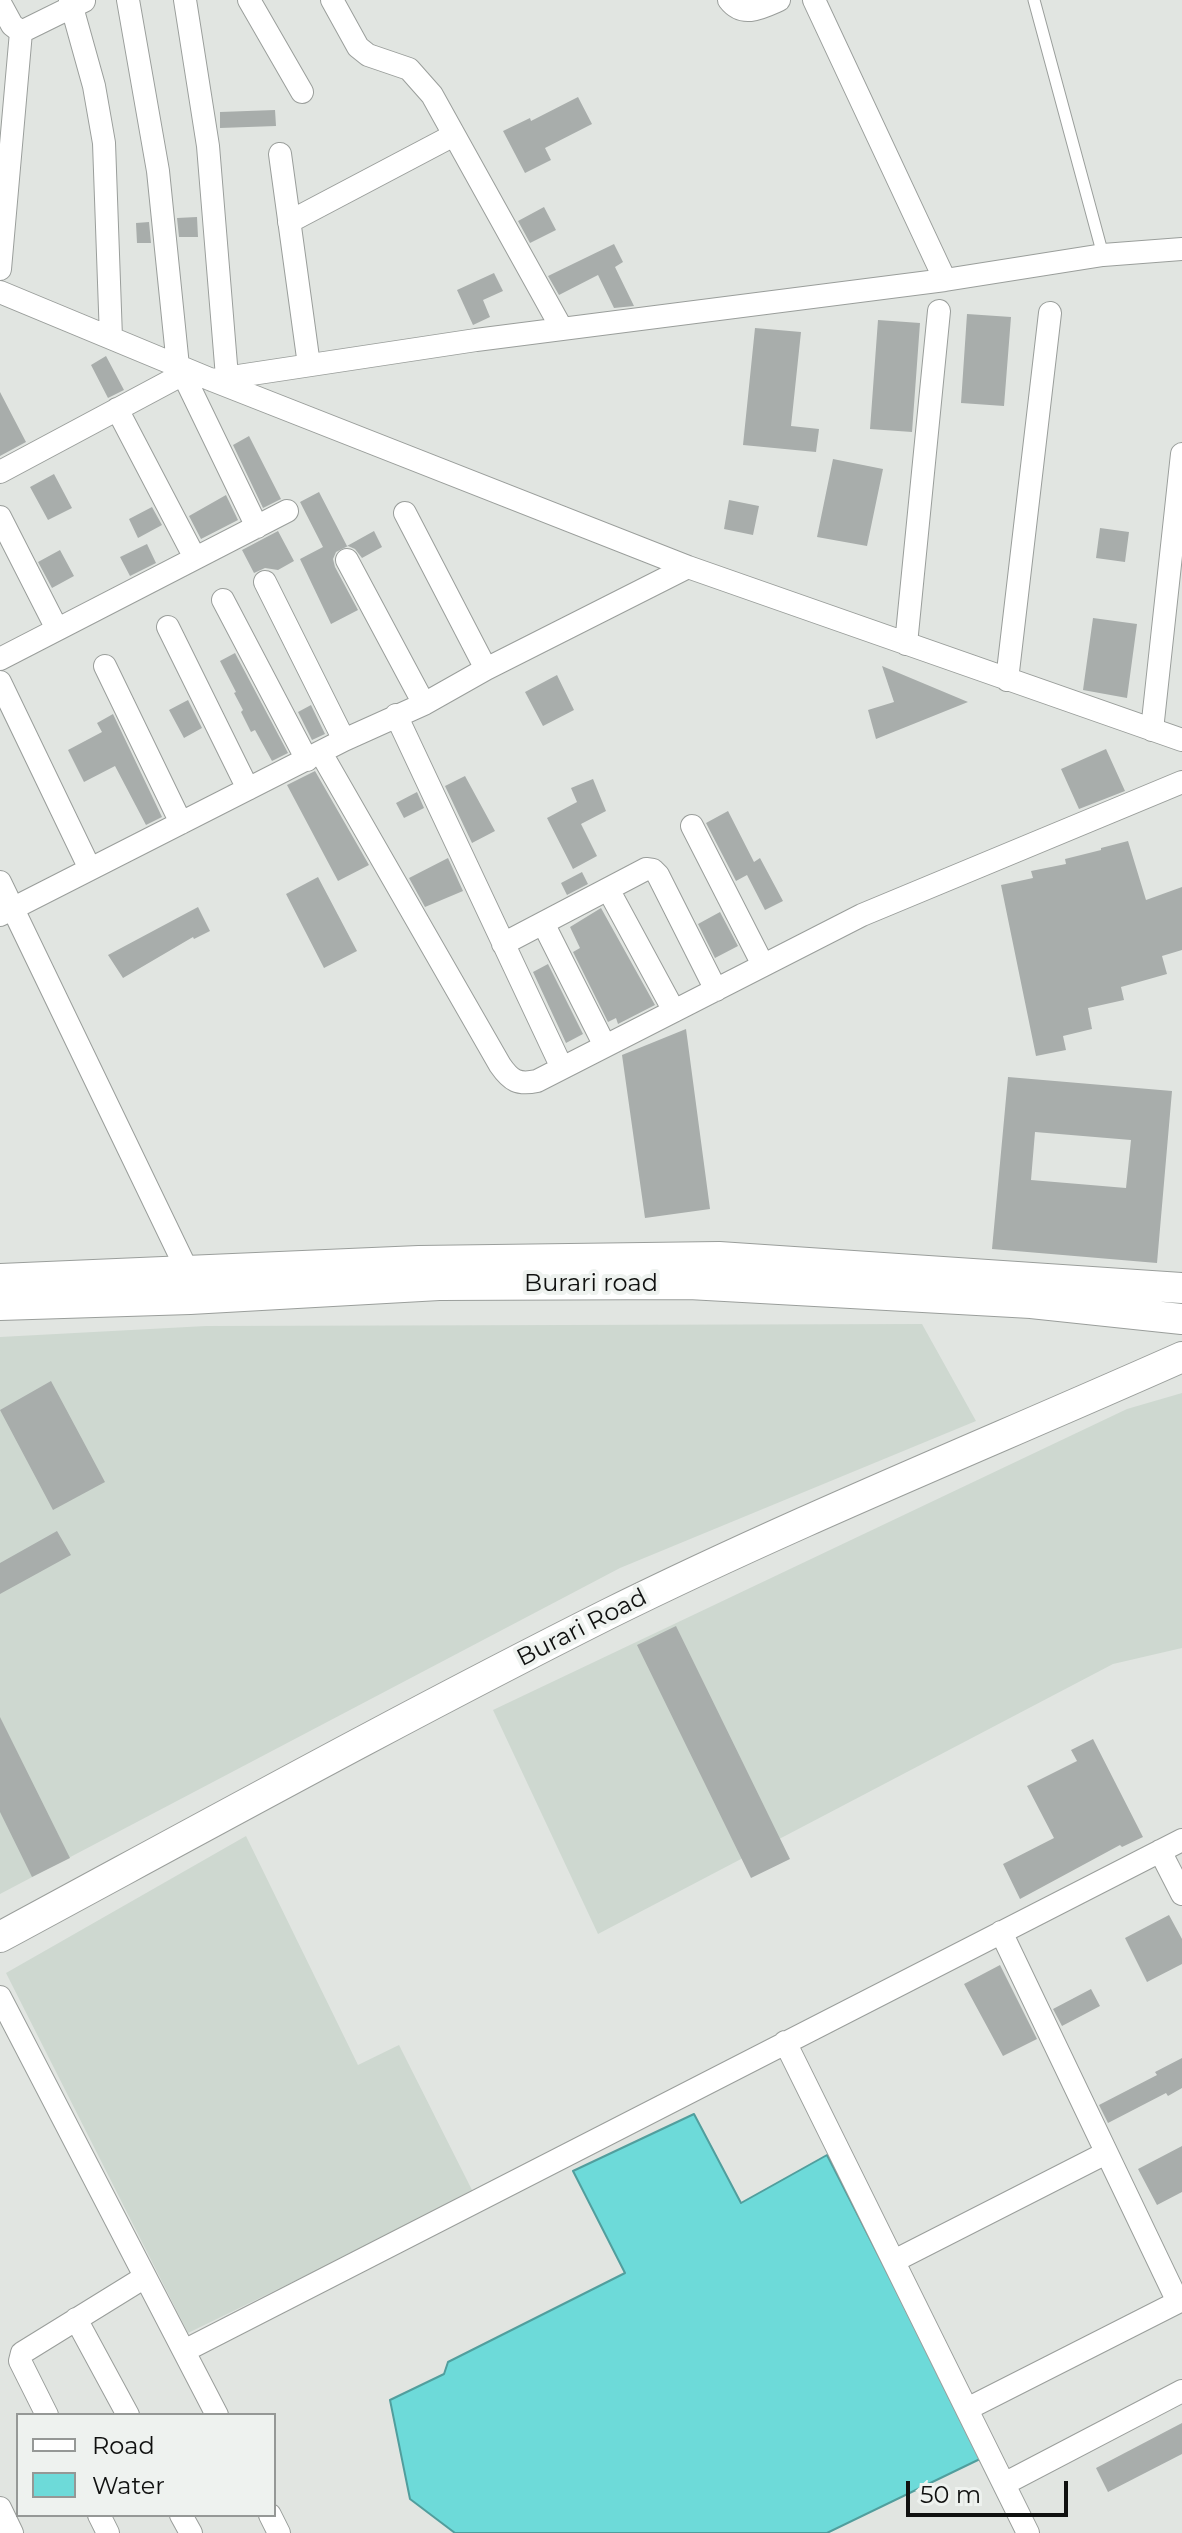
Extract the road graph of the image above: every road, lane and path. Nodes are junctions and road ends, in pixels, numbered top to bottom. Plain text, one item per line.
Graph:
1 (128, 0) edge
2 (185, 0) edge
3 (249, 0) edge
4 (332, 0) edge
5 (729, 0) edge
6 (779, 0) edge
7 (814, 0) edge
8 (1034, 0) edge
9 (76, 2) edge
10 (0, 3) edge
11 (21, 32) junction
12 (302, 92) dead end
13 (454, 135) junction
14 (280, 154) dead end
15 (289, 222) junction
16 (1182, 249) edge
17 (1103, 255) junction
18 (0, 269) edge
19 (945, 280) junction
20 (0, 292) edge
21 (939, 311) dead end
22 (1050, 313) dead end
23 (562, 329) junction
24 (111, 338) junction
25 (309, 365) junction
26 (183, 370) junction
27 (219, 379) junction
28 (117, 409) junction
29 (1182, 454) edge
30 (0, 472) edge
31 (287, 511) dead end
32 (405, 513) dead end
33 (0, 517) edge
34 (257, 527) junction
35 (195, 558) junction
36 (347, 560) dead end
37 (688, 567) junction
38 (265, 582) dead end
39 (223, 600) dead end
40 (168, 627) dead end
41 (57, 629) junction
42 (906, 644) junction
43 (0, 659) edge
44 (105, 666) dead end
45 (486, 669) junction
46 (1007, 680) junction
47 (0, 682) edge
48 (424, 704) junction
49 (396, 715) junction
50 (1152, 730) junction
51 (344, 740) junction
52 (1182, 740) edge
53 (314, 756) junction
54 (1182, 782) edge
55 (248, 789) junction
56 (181, 823) junction
57 (692, 826) dead end
58 (90, 869) junction
59 (0, 882) edge
60 (608, 889) junction
61 (6, 912) edge
62 (543, 923) junction
63 (503, 944) junction
64 (763, 965) junction
65 (716, 990) junction
66 (674, 1011) junction
67 (605, 1046) junction
68 (562, 1068) junction
69 (0, 1279) edge
70 (188, 1285) junction
71 (1182, 1288) edge
72 (0, 1305) edge
73 (1182, 1319) edge
74 (1182, 1357) edge
75 (1182, 1840) edge
76 (1160, 1851) junction
77 (1182, 1894) edge
78 (1001, 1932) junction
79 (0, 1937) edge
80 (0, 1997) edge
81 (785, 2042) junction
82 (1106, 2153) junction
83 (894, 2261) junction
84 (145, 2277) junction
85 (1180, 2301) edge
86 (76, 2319) junction
87 (184, 2351) junction
88 (1182, 2391) edge
89 (967, 2409) junction
90 (46, 2413) edge
91 (127, 2413) edge
92 (216, 2413) edge
93 (1004, 2484) junction
94 (0, 2508) edge
95 (12, 2533) edge
96 (1028, 2533) edge

1 - 26 street
2 - 27 street
3 - 12 street
4 - 13 street
5 - 6 street
7 - 19 street
8 - 17 lane
9 - 11 street
9 - 24 street
10 - 11 street
11 - 18 street
13 - 15 street
13 - 23 street
14 - 15 street
15 - 25 street
16 - 17 street
17 - 19 street
19 - 23 street
20 - 24 street
21 - 42 street
22 - 46 street
23 - 25 street
24 - 26 street
25 - 27 street
26 - 27 street
26 - 28 street
26 - 34 street
27 - 37 street
28 - 30 street
28 - 35 street
29 - 50 street
31 - 34 street
32 - 45 street
33 - 41 street
34 - 35 street
35 - 41 street
36 - 48 street
37 - 42 street
37 - 45 street
38 - 51 street
39 - 53 street
40 - 55 street
41 - 43 street
42 - 46 street
44 - 56 street
45 - 48 street
46 - 50 street
47 - 58 street
48 - 49 street
49 - 51 street
49 - 63 street
50 - 52 street
51 - 53 street
53 - 55 street
53 - 68 street
54 - 64 street
55 - 56 street
56 - 58 street
57 - 64 street
58 - 61 street
59 - 61 street
60 - 62 street
60 - 65 street
60 - 66 street
61 - 70 street
62 - 63 street
62 - 67 street
63 - 68 street
64 - 65 street
65 - 66 street
66 - 67 street
67 - 68 street
69 - 70 main road, Burari road
70 - 71 main road, Burari road
70 - 72 main road, Burari road
70 - 73 main road, Burari road
74 - 79 main road, Burari Road
75 - 76 street
76 - 77 street
76 - 78 street
78 - 81 street
78 - 82 street
80 - 84 street
81 - 83 street
81 - 87 street
82 - 83 street
82 - 85 street
83 - 89 street
84 - 86 street
84 - 87 street
85 - 89 street
86 - 90 street
86 - 91 street
87 - 92 street
88 - 93 street
89 - 93 street
93 - 96 street
94 - 95 street

